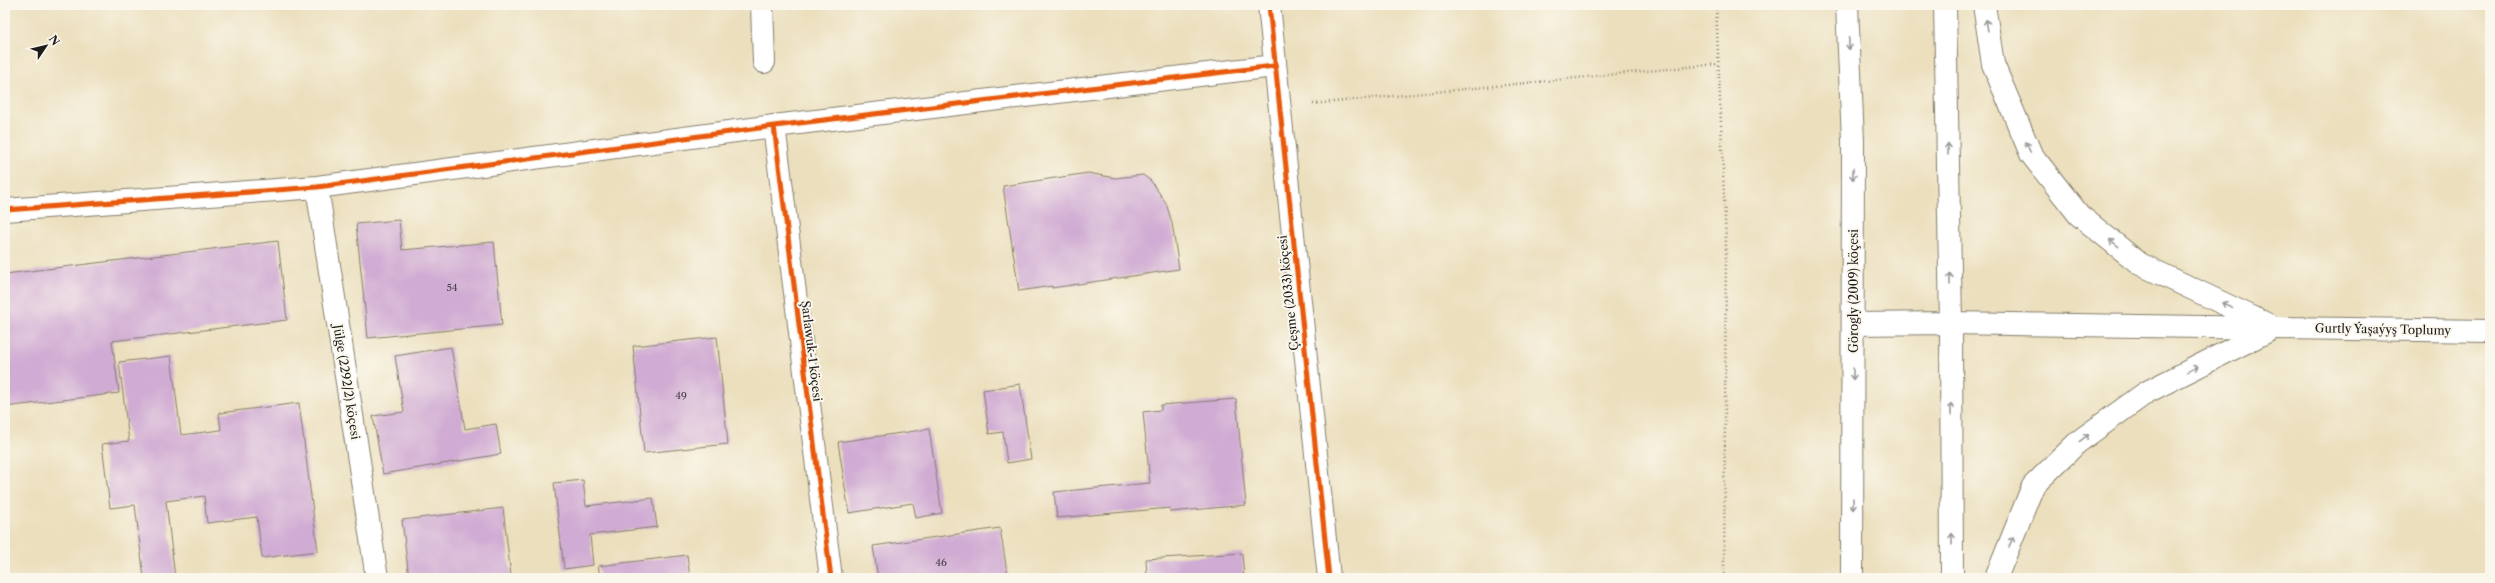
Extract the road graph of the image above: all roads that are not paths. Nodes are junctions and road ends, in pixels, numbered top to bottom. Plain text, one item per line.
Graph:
1 (762, 5) edge
2 (1269, 5) edge
3 (1847, 5) edge
4 (1946, 5) edge
5 (1984, 5) edge
6 (764, 62) dead end
7 (1274, 66) junction
8 (774, 126) junction
9 (317, 187) junction
10 (5, 210) edge
11 (1951, 323) junction
12 (1853, 324) junction
13 (2275, 328) junction
14 (2490, 331) edge
15 (377, 578) edge
16 (831, 578) edge
17 (1328, 578) edge
18 (1852, 578) edge
19 (1952, 578) edge
20 (1996, 578) edge

1 - 6 street
2 - 7 street, Çeşme (2033) köçesi
3 -> 12 street, Görogly (2009) köçesi
11 -> 4 street
13 -> 5 street
7 - 8 street
7 - 17 street, Çeşme (2033) köçesi
8 - 9 street
8 - 16 street, Şarlawuk-1 köçesi
9 - 10 street
9 - 15 street, Jülge (2292/2) köçesi
11 - 12 street, Gurtly Ýaşaýyş Toplumy
11 - 13 street, Gurtly Ýaşaýyş Toplumy
19 -> 11 street
12 -> 18 street, Görogly (2009) köçesi
13 - 14 street, Gurtly Ýaşaýyş Toplumy
20 -> 13 street

